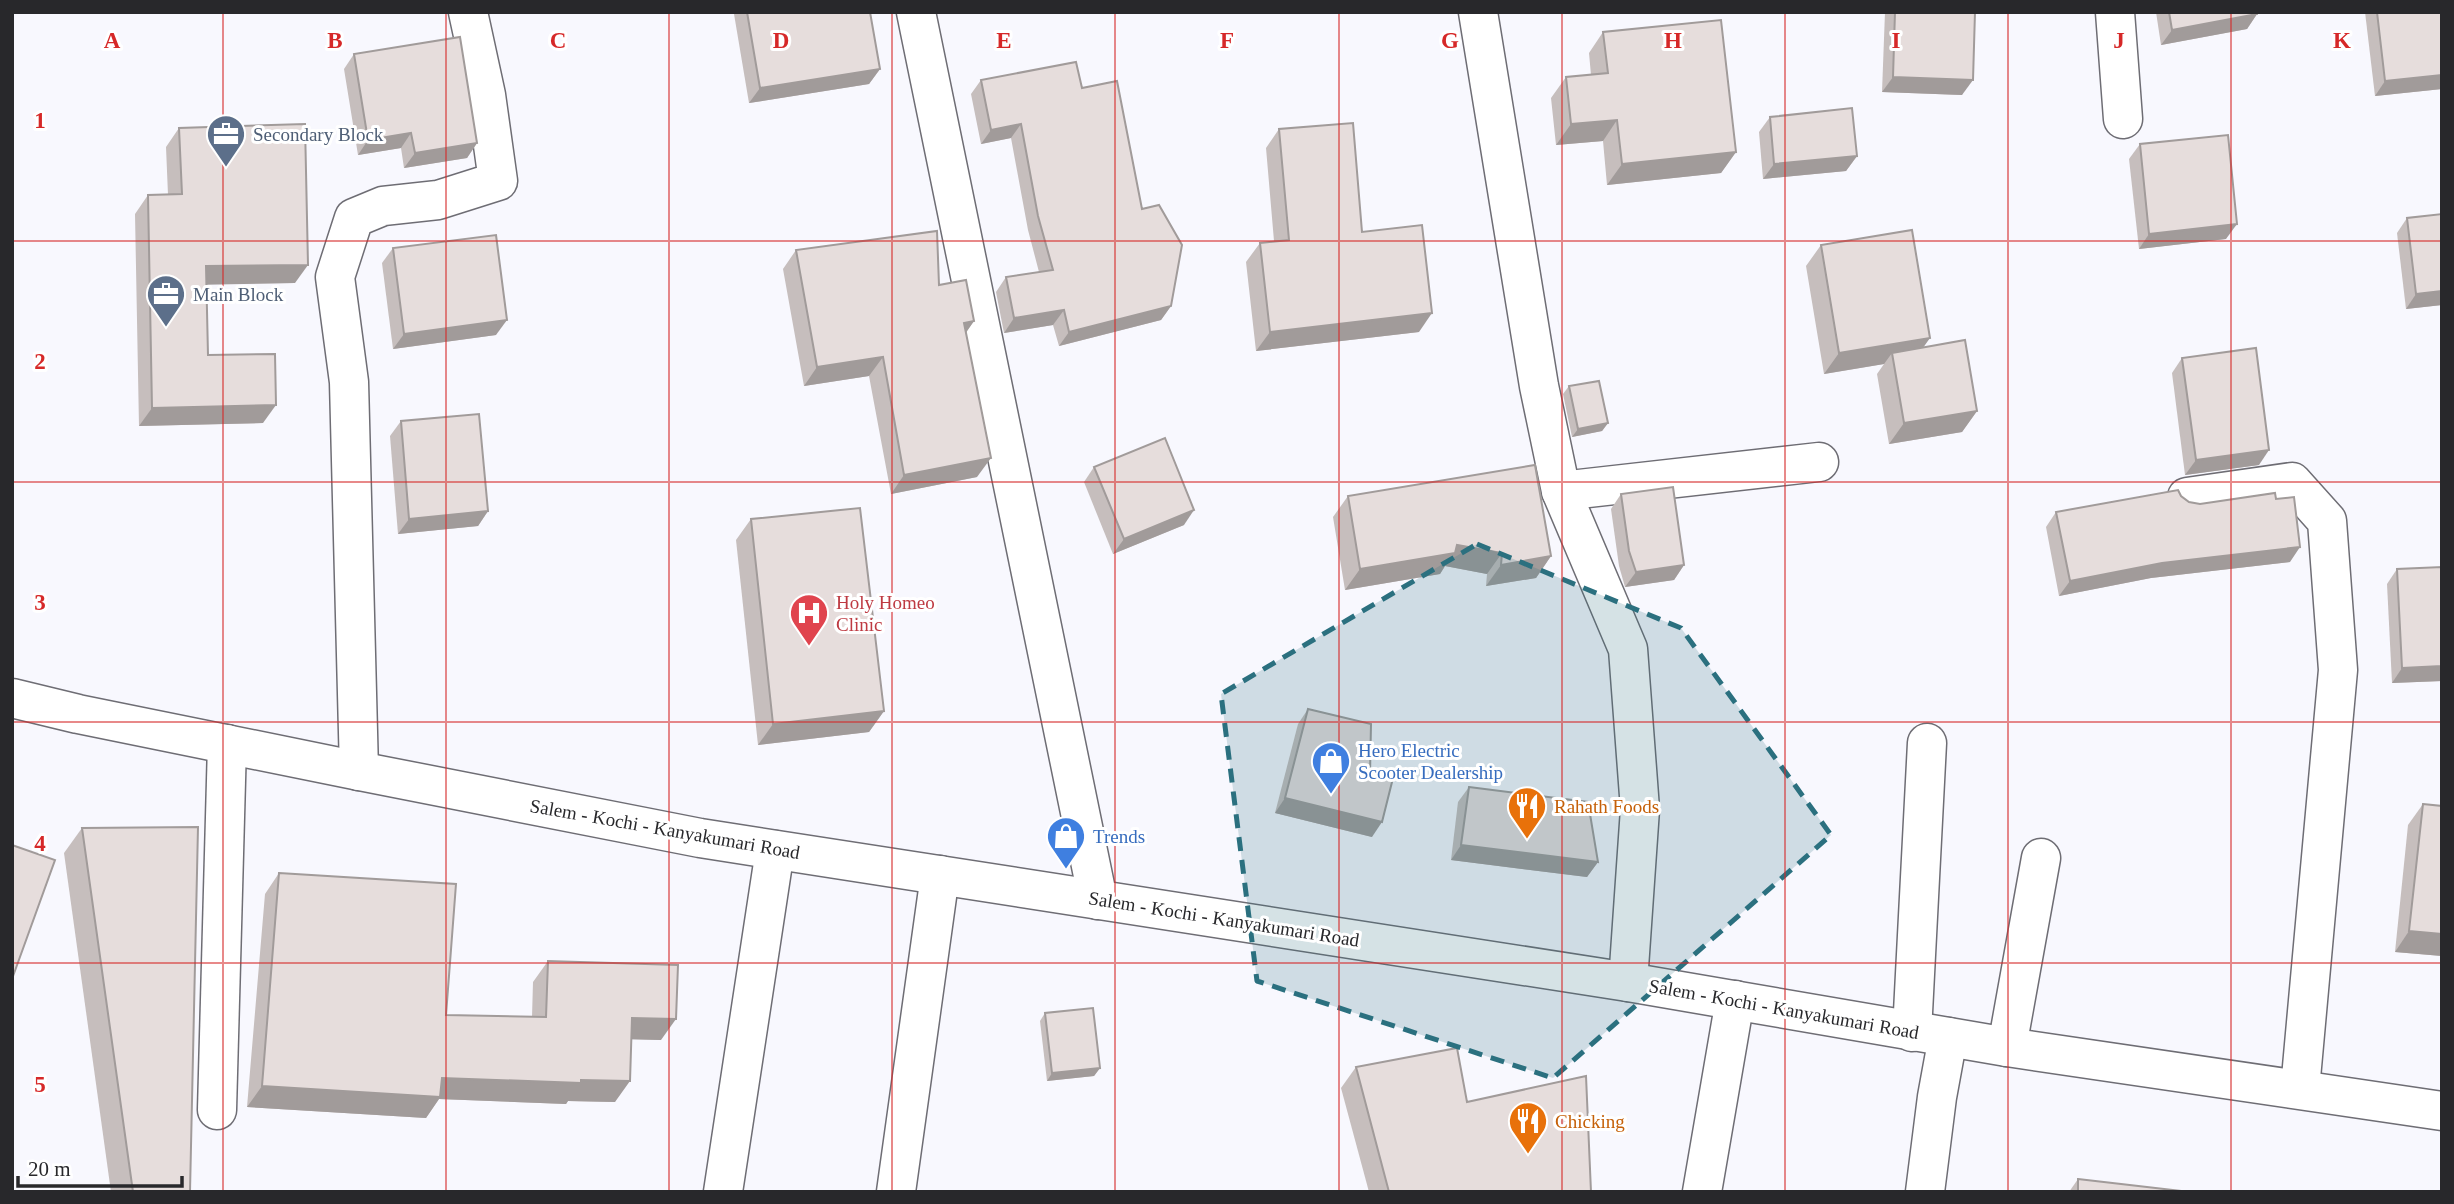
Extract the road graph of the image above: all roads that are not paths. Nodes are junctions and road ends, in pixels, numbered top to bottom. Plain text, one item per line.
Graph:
1 (468, 12) edge
2 (916, 12) edge
3 (1478, 12) edge
4 (2115, 12) edge
5 (2123, 119) dead end
6 (1819, 461) dead end
7 (1561, 492) junction
8 (2187, 497) edge
9 (12, 698) edge
10 (1927, 743) dead end
11 (227, 744) junction
12 (359, 771) junction
13 (775, 850) junction
14 (2041, 858) dead end
15 (940, 875) junction
16 (1098, 900) junction
17 (1628, 982) junction
18 (1735, 1000) junction
19 (1930, 1035) junction
20 (2007, 1047) junction
21 (2300, 1089) junction
22 (217, 1110) dead end
23 (2442, 1111) edge
24 (723, 1192) edge
25 (896, 1192) edge
26 (1702, 1192) edge
27 (1925, 1192) edge

1 - 12 street
2 - 16 street
3 - 7 street
4 - 5 street
6 - 7 street
7 - 17 street
8 - 21 street
9 - 11 street, Salem - Kochi - Kanyakumari Road
10 - 19 street
11 - 12 street, Salem - Kochi - Kanyakumari Road
11 - 22 street
12 - 13 street, Salem - Kochi - Kanyakumari Road
13 - 15 street, Salem - Kochi - Kanyakumari Road
13 - 24 street
14 - 20 street
15 - 16 street, Salem - Kochi - Kanyakumari Road
15 - 25 street
16 - 17 street, Salem - Kochi - Kanyakumari Road
17 - 18 street, Salem - Kochi - Kanyakumari Road
18 - 19 street, Salem - Kochi - Kanyakumari Road
18 - 26 street
19 - 20 street, Salem - Kochi - Kanyakumari Road
19 - 27 street
20 - 21 street, Salem - Kochi - Kanyakumari Road
21 - 23 street, Salem - Kochi - Kanyakumari Road

